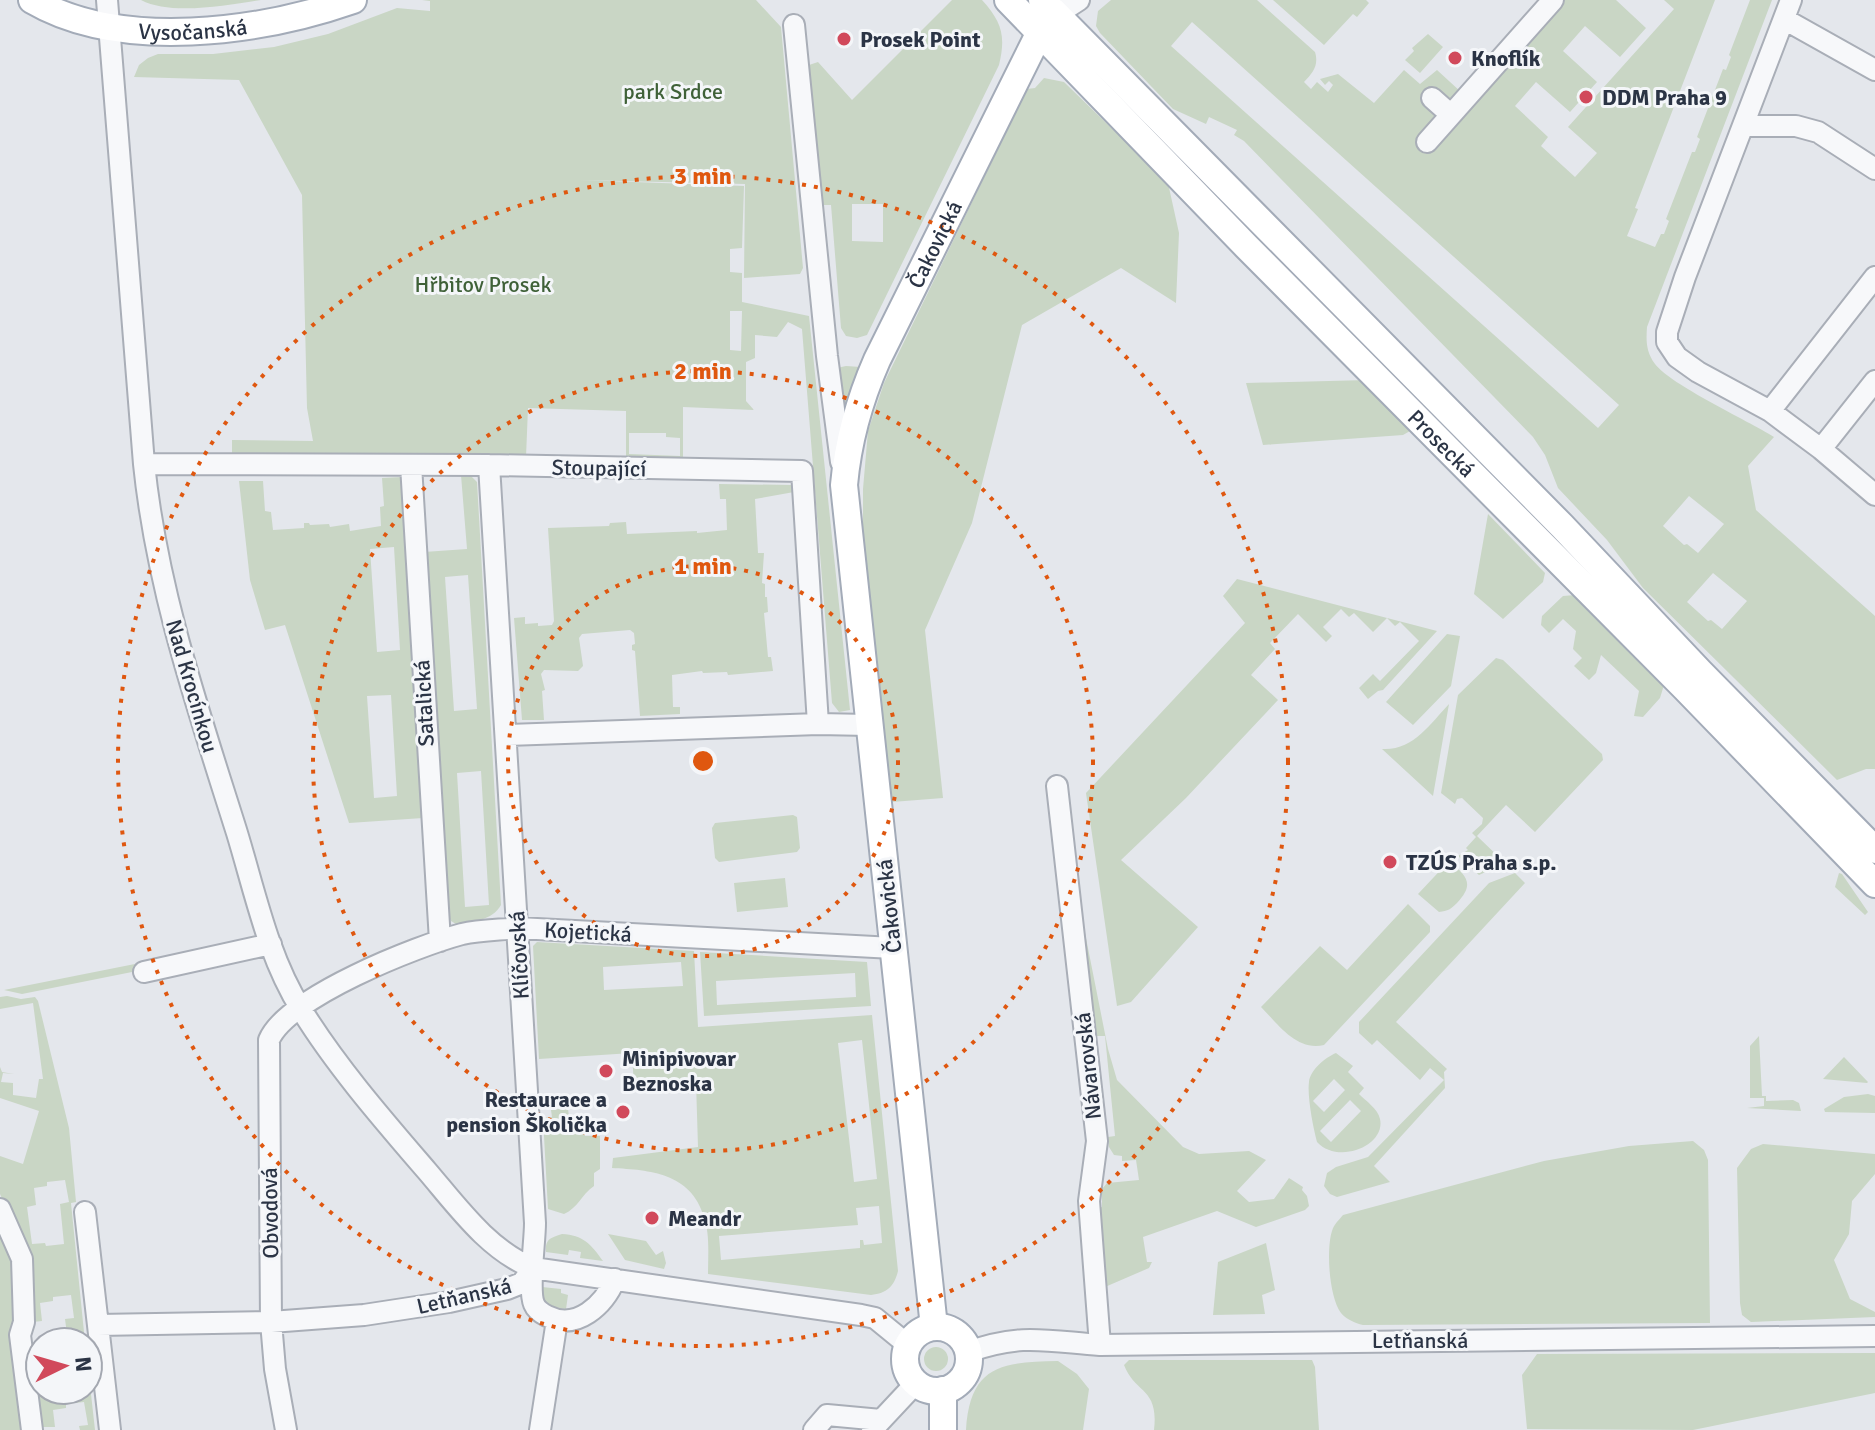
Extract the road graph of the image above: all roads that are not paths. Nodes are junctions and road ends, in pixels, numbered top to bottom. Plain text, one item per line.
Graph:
1 (32, 0) edge
2 (353, 0) edge
3 (1008, 0) edge
4 (1079, 0) edge
5 (1553, 0) edge
6 (1788, 10) edge
7 (108, 13) edge
8 (1046, 16) edge
9 (794, 25) dead end
10 (1875, 70) edge
11 (1432, 98) dead end
12 (1450, 114) junction
13 (1743, 126) junction
14 (1427, 142) dead end
15 (1875, 169) edge
16 (1875, 277) edge
17 (1875, 381) edge
18 (1770, 411) junction
19 (1821, 449) junction
20 (144, 464) junction
21 (411, 465) junction
22 (489, 465) junction
23 (1872, 484) edge
24 (844, 485) junction
25 (818, 724) junction
26 (869, 725) junction
27 (506, 735) junction
28 (1057, 786) dead end
29 (1875, 850) edge
30 (1875, 884) edge
31 (518, 928) junction
32 (440, 941) junction
33 (271, 944) junction
34 (893, 948) junction
35 (144, 972) dead end
36 (300, 1008) junction
37 (0, 1209) edge
38 (85, 1212) dead end
39 (533, 1268) junction
40 (615, 1279) junction
41 (557, 1320) junction
42 (271, 1322) junction
43 (98, 1325) junction
44 (934, 1327) junction
45 (1875, 1336) edge
46 (908, 1345) junction
47 (1100, 1345) junction
48 (968, 1352) junction
49 (916, 1383) junction
50 (943, 1390) junction
51 (876, 1425) edge
52 (32, 1430) edge
53 (110, 1430) edge
54 (286, 1430) edge
55 (540, 1430) edge
56 (814, 1430) edge
57 (943, 1430) edge

1 - 7 main road, Vysočanská
2 - 7 main road, Vysočanská
3 - 8 main road, Prosecká
4 - 8 street
5 - 12 street
6 - 10 street
6 - 13 street
7 - 20 street, Nad Krocínkou
8 - 24 main road, Čakovická
8 - 29 main road, Prosecká
8 - 30 main road, Prosecká
9 - 24 street, Čakovická
11 - 12 street
12 - 14 street
13 - 15 street
13 - 18 street
16 - 18 street
17 - 19 street
18 - 19 street
19 - 23 street
20 - 21 street, Stoupající
20 - 33 street, Nad Krocínkou
21 - 22 street, Stoupající
21 - 32 street, Satalická
22 - 25 street, Stoupající
22 - 27 street, Klíčovská
24 - 26 main road, Čakovická
25 - 26 street
25 - 27 street
26 - 34 main road, Čakovická
27 - 31 street, Klíčovská
28 - 47 street, Návarovská
31 - 32 street, Kojetická
31 - 34 street, Kojetická
31 - 39 street, Klíčovská
32 - 36 street, Kojetická
33 - 35 street
33 - 36 street, Nad Krocínkou
34 - 44 main road, Čakovická
36 - 39 street, Nad Krocínkou
36 - 42 street, Obvodová
37 - 52 street
38 - 43 street
39 - 40 street, Letňanská
39 - 41 street, Klíčovská
39 - 42 street, Letňanská
40 - 41 street
40 - 46 street, Letňanská
41 - 55 street
42 - 43 street, Letňanská
42 - 54 street, Obvodová
43 - 53 street
44 - 46 main road
44 - 48 main road
45 - 47 street, Letňanská
46 - 49 main road
47 - 48 street, Letňanská
48 - 50 main road
49 - 50 main road
49 - 51 street
50 - 57 main road
51 - 56 street

